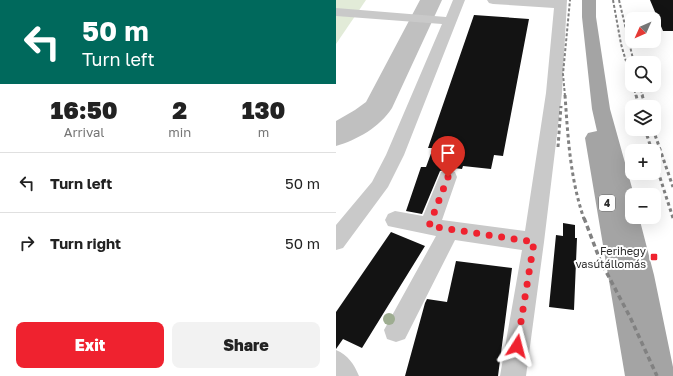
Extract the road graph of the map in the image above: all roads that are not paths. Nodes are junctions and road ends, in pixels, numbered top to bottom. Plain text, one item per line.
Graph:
1 (459, 0) edge
2 (493, 0) edge
3 (589, 0) edge
4 (568, 2) edge
5 (336, 12) edge
6 (451, 21) junction
7 (448, 177) dead end
8 (395, 220) dead end
9 (429, 226) junction
10 (450, 230) junction
11 (336, 241) edge
12 (534, 242) junction
13 (396, 330) dead end
14 (336, 363) edge
15 (346, 376) edge
16 (513, 376) edge
17 (640, 376) edge
18 (660, 376) edge

1 - 6 lane
2 - 4 lane
3 - 18 main road, 4
4 - 12 lane
4 - 17 main road, 4
5 - 6 lane
6 - 11 lane
7 - 9 lane
8 - 9 lane
9 - 10 lane
10 - 12 lane
10 - 13 lane
12 - 16 lane
14 - 15 lane

